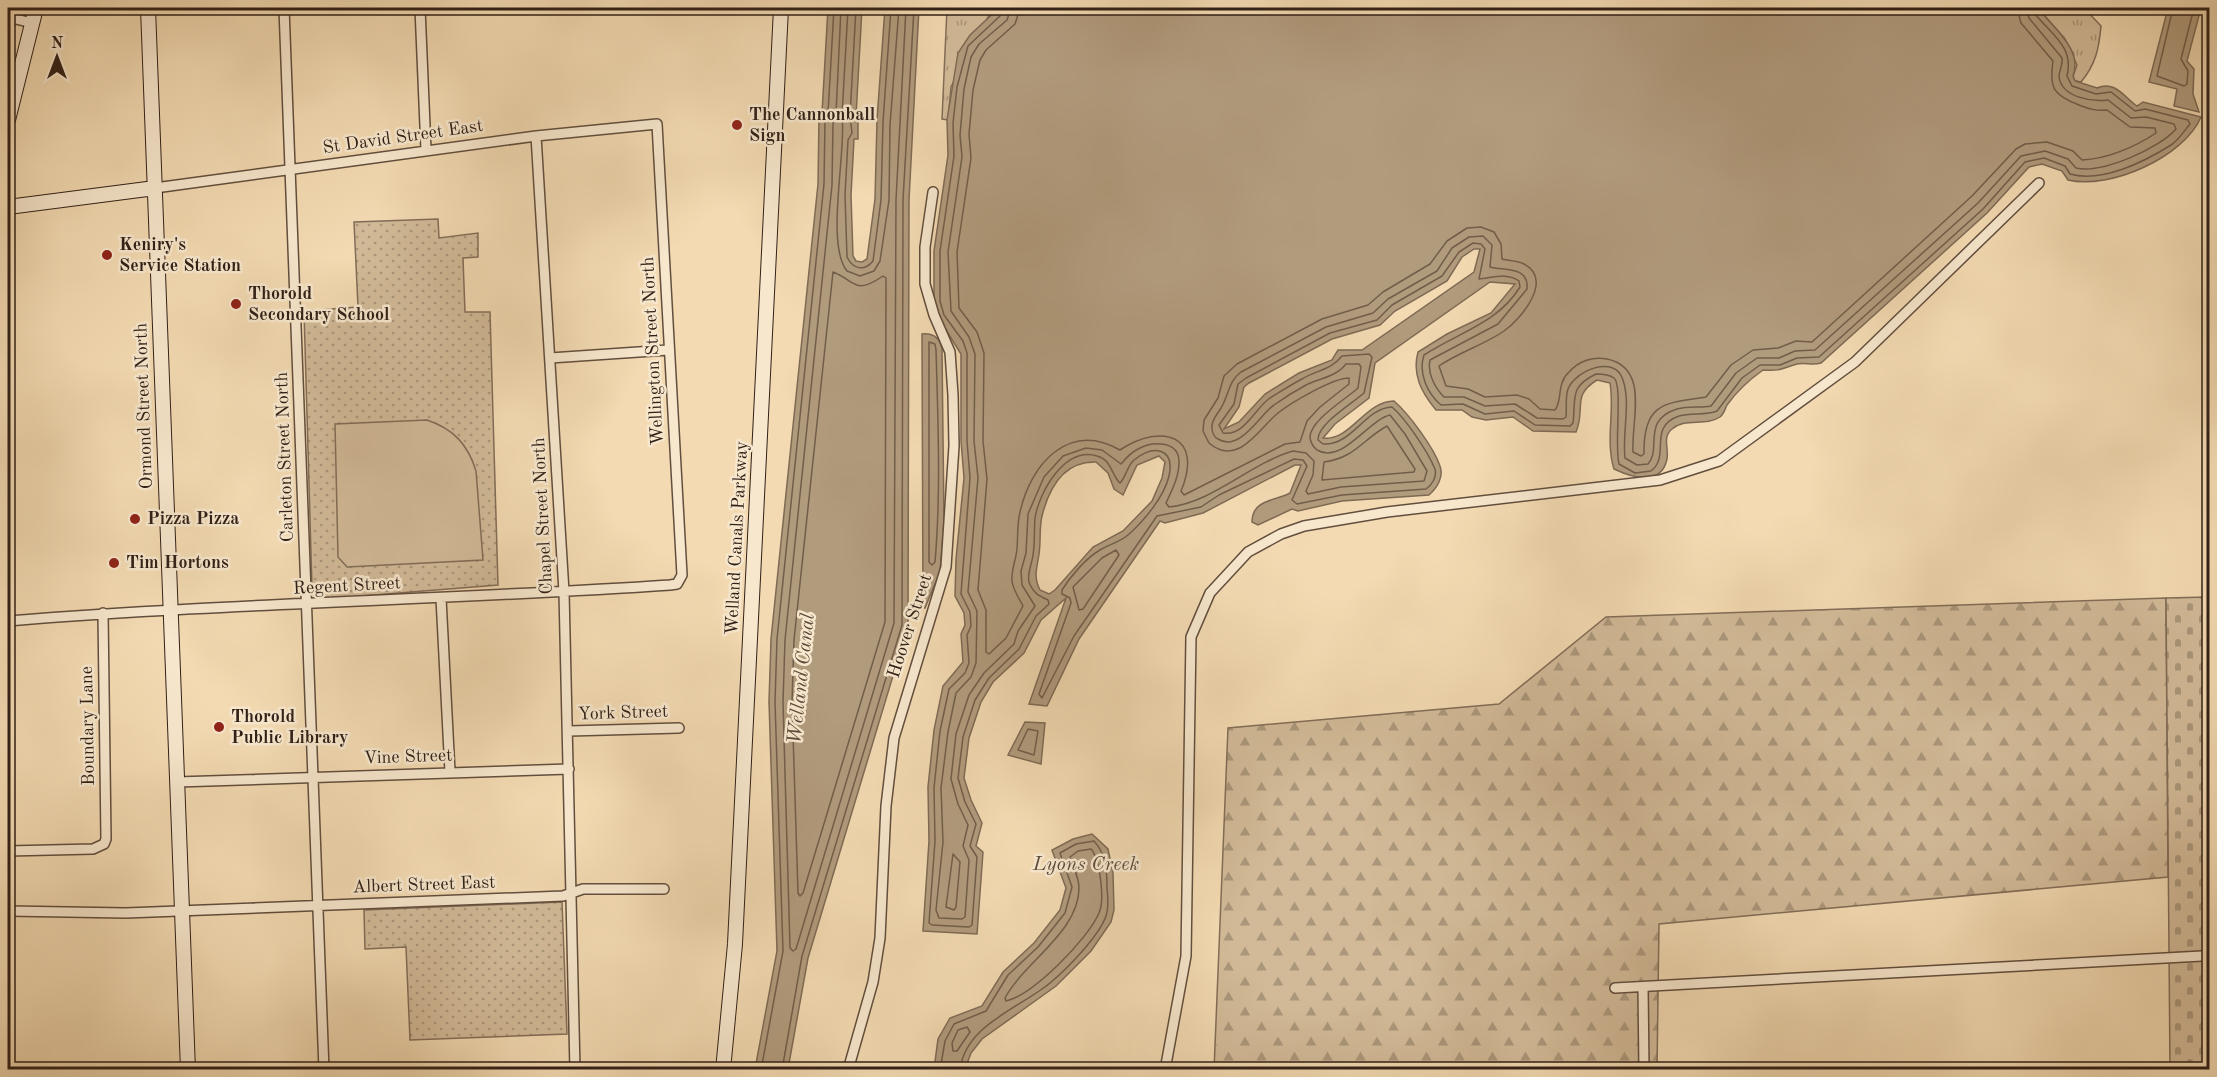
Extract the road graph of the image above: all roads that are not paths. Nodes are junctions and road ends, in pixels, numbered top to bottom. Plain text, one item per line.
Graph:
1 (36, 8) edge
2 (148, 8) edge
3 (284, 8) edge
4 (420, 8) edge
5 (781, 8) edge
6 (8, 17) edge
7 (32, 22) junction
8 (8, 120) edge
9 (657, 124) joint
10 (536, 136) junction
11 (426, 150) junction
12 (290, 171) junction
13 (2039, 183) dead end
14 (155, 188) junction
15 (933, 192) dead end
16 (8, 207) edge
17 (668, 350) junction
18 (550, 358) junction
19 (682, 575) joint
20 (564, 592) junction
21 (441, 598) junction
22 (307, 605) junction
23 (170, 611) junction
24 (103, 613) junction
25 (8, 621) edge
26 (679, 728) dead end
27 (568, 731) junction
28 (569, 769) junction
29 (450, 772) junction
30 (314, 778) junction
31 (177, 782) junction
32 (8, 851) edge
33 (664, 888) dead end
34 (572, 894) junction
35 (318, 906) junction
36 (8, 911) edge
37 (183, 911) junction
38 (2202, 956) dead end
39 (1643, 987) junction
40 (1615, 988) dead end
41 (188, 1070) edge
42 (324, 1070) edge
43 (575, 1070) edge
44 (723, 1070) edge
45 (848, 1070) edge
46 (1165, 1070) edge
47 (1644, 1070) edge

1 - 7 street
2 - 14 street, Ormond Street North
3 - 12 street, Carleton Street North
4 - 11 street
5 - 44 street, Welland Canals Parkway
6 - 7 street
7 - 8 street
9 - 10 street, St David Street East
9 - 17 street, Wellington Street North
10 - 11 street, St David Street East
10 - 18 street, Chapel Street North
11 - 12 street, St David Street East
12 - 14 street, St David Street East
12 - 22 street, Carleton Street North
13 - 46 street
14 - 16 street
14 - 23 street, Ormond Street North
15 - 45 street, Hoover Street
17 - 18 street
17 - 19 street, Wellington Street North
18 - 20 street, Chapel Street North
19 - 20 street, Regent Street
20 - 21 street, Regent Street
20 - 27 street, Chapel Street North
21 - 22 street, Regent Street
21 - 29 street
22 - 23 street, Regent Street
22 - 30 street, Carleton Street North
23 - 24 street, Regent Street
23 - 31 street, Ormond Street North
24 - 25 street, Regent Street
24 - 32 street, Boundary Lane
26 - 27 street, York Street
27 - 28 street, Chapel Street North
28 - 29 street, Vine Street
28 - 34 street, Chapel Street North
29 - 30 street, Vine Street
30 - 31 street, Vine Street
30 - 35 street, Carleton Street North
31 - 37 street, Ormond Street North
33 - 34 street, Albert Street East
34 - 35 street, Albert Street East
34 - 43 street, Chapel Street North
35 - 37 street, Albert Street East
35 - 42 street, Carleton Street North
36 - 37 street, Albert Street East
37 - 41 street, Ormond Street North
38 - 39 street
39 - 40 street
39 - 47 street

